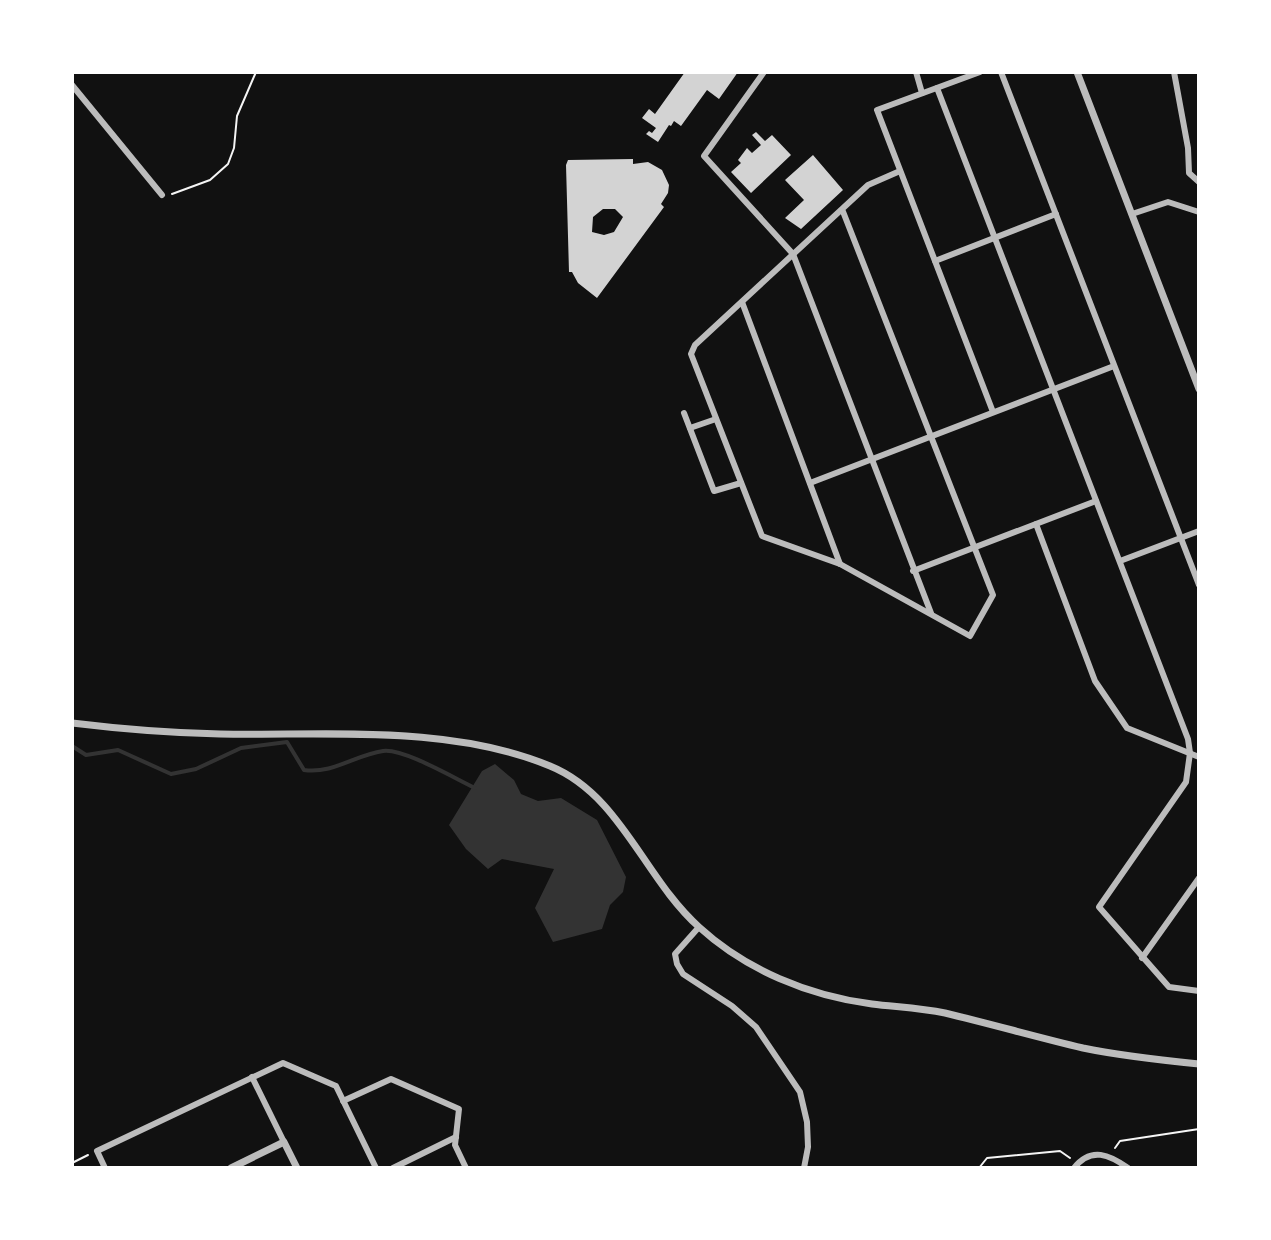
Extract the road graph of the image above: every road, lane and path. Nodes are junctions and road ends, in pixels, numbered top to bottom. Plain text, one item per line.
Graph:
1 (256, 72) edge
2 (764, 72) edge
3 (916, 72) edge
4 (980, 72) edge
5 (1001, 72) edge
6 (1077, 72) edge
7 (1174, 72) edge
8 (72, 85) edge
9 (937, 88) junction
10 (922, 93) junction
11 (900, 171) junction
12 (1199, 182) edge
13 (162, 195) joint
14 (842, 209) junction
15 (1199, 212) edge
16 (1056, 214) junction
17 (1132, 214) junction
18 (994, 238) junction
19 (793, 254) junction
20 (935, 261) junction
21 (742, 302) junction
22 (1114, 366) junction
23 (1053, 389) junction
24 (1199, 389) edge
25 (993, 412) junction
26 (684, 413) dead end
27 (716, 419) junction
28 (690, 428) junction
29 (932, 436) junction
30 (871, 459) junction
31 (741, 483) junction
32 (810, 483) junction
33 (1096, 501) junction
34 (1036, 524) junction
35 (1199, 531) edge
36 (1181, 538) junction
37 (975, 548) junction
38 (1120, 561) junction
39 (840, 564) junction
40 (913, 571) junction
41 (1199, 585) edge
42 (931, 613) junction
43 (72, 723) edge
44 (1190, 753) junction
45 (1199, 757) edge
46 (1199, 878) edge
47 (699, 927) junction
48 (1142, 958) junction
49 (1199, 991) edge
50 (1199, 1064) edge
51 (252, 1077) junction
52 (343, 1101) junction
53 (1199, 1129) edge
54 (456, 1137) junction
55 (284, 1142) junction
56 (97, 1151) junction
57 (1109, 1155) junction
58 (72, 1163) edge
59 (1076, 1166) edge
60 (105, 1168) edge
61 (231, 1168) edge
62 (297, 1168) edge
63 (376, 1168) edge
64 (393, 1168) edge
65 (466, 1168) edge
66 (804, 1168) edge
67 (979, 1168) edge
68 (1128, 1168) edge

1 - 13 path
2 - 19 street
3 - 10 street
4 - 9 street
5 - 16 street
6 - 17 street
7 - 12 street
8 - 13 street
9 - 10 street
9 - 18 street
10 - 11 street
11 - 14 street
11 - 20 street
14 - 19 street
14 - 29 street
15 - 17 street
16 - 18 street
16 - 22 street
17 - 24 street
18 - 20 street
18 - 23 street
19 - 21 street
19 - 30 street
20 - 25 street
21 - 27 street
21 - 32 street
22 - 23 street
22 - 36 street
23 - 25 street
23 - 33 street
25 - 29 street
26 - 28 street
27 - 28 street
27 - 31 street
28 - 31 street
29 - 30 street
29 - 37 street
30 - 32 street
30 - 40 street
31 - 39 street
32 - 39 street
33 - 34 street
33 - 38 street
34 - 37 street
34 - 44 street
35 - 36 street
36 - 38 street
36 - 41 street
37 - 40 street
37 - 42 street
38 - 44 street
39 - 42 street
40 - 42 street
43 - 47 street
44 - 45 street
44 - 48 street
46 - 48 street
47 - 50 street
47 - 66 street
48 - 49 street
51 - 52 street
51 - 55 street
51 - 56 street
52 - 54 street
52 - 63 street
53 - 57 path
54 - 64 street
54 - 65 street
55 - 61 street
55 - 62 street
56 - 58 path
56 - 60 street
57 - 59 street
57 - 68 street
59 - 67 path

